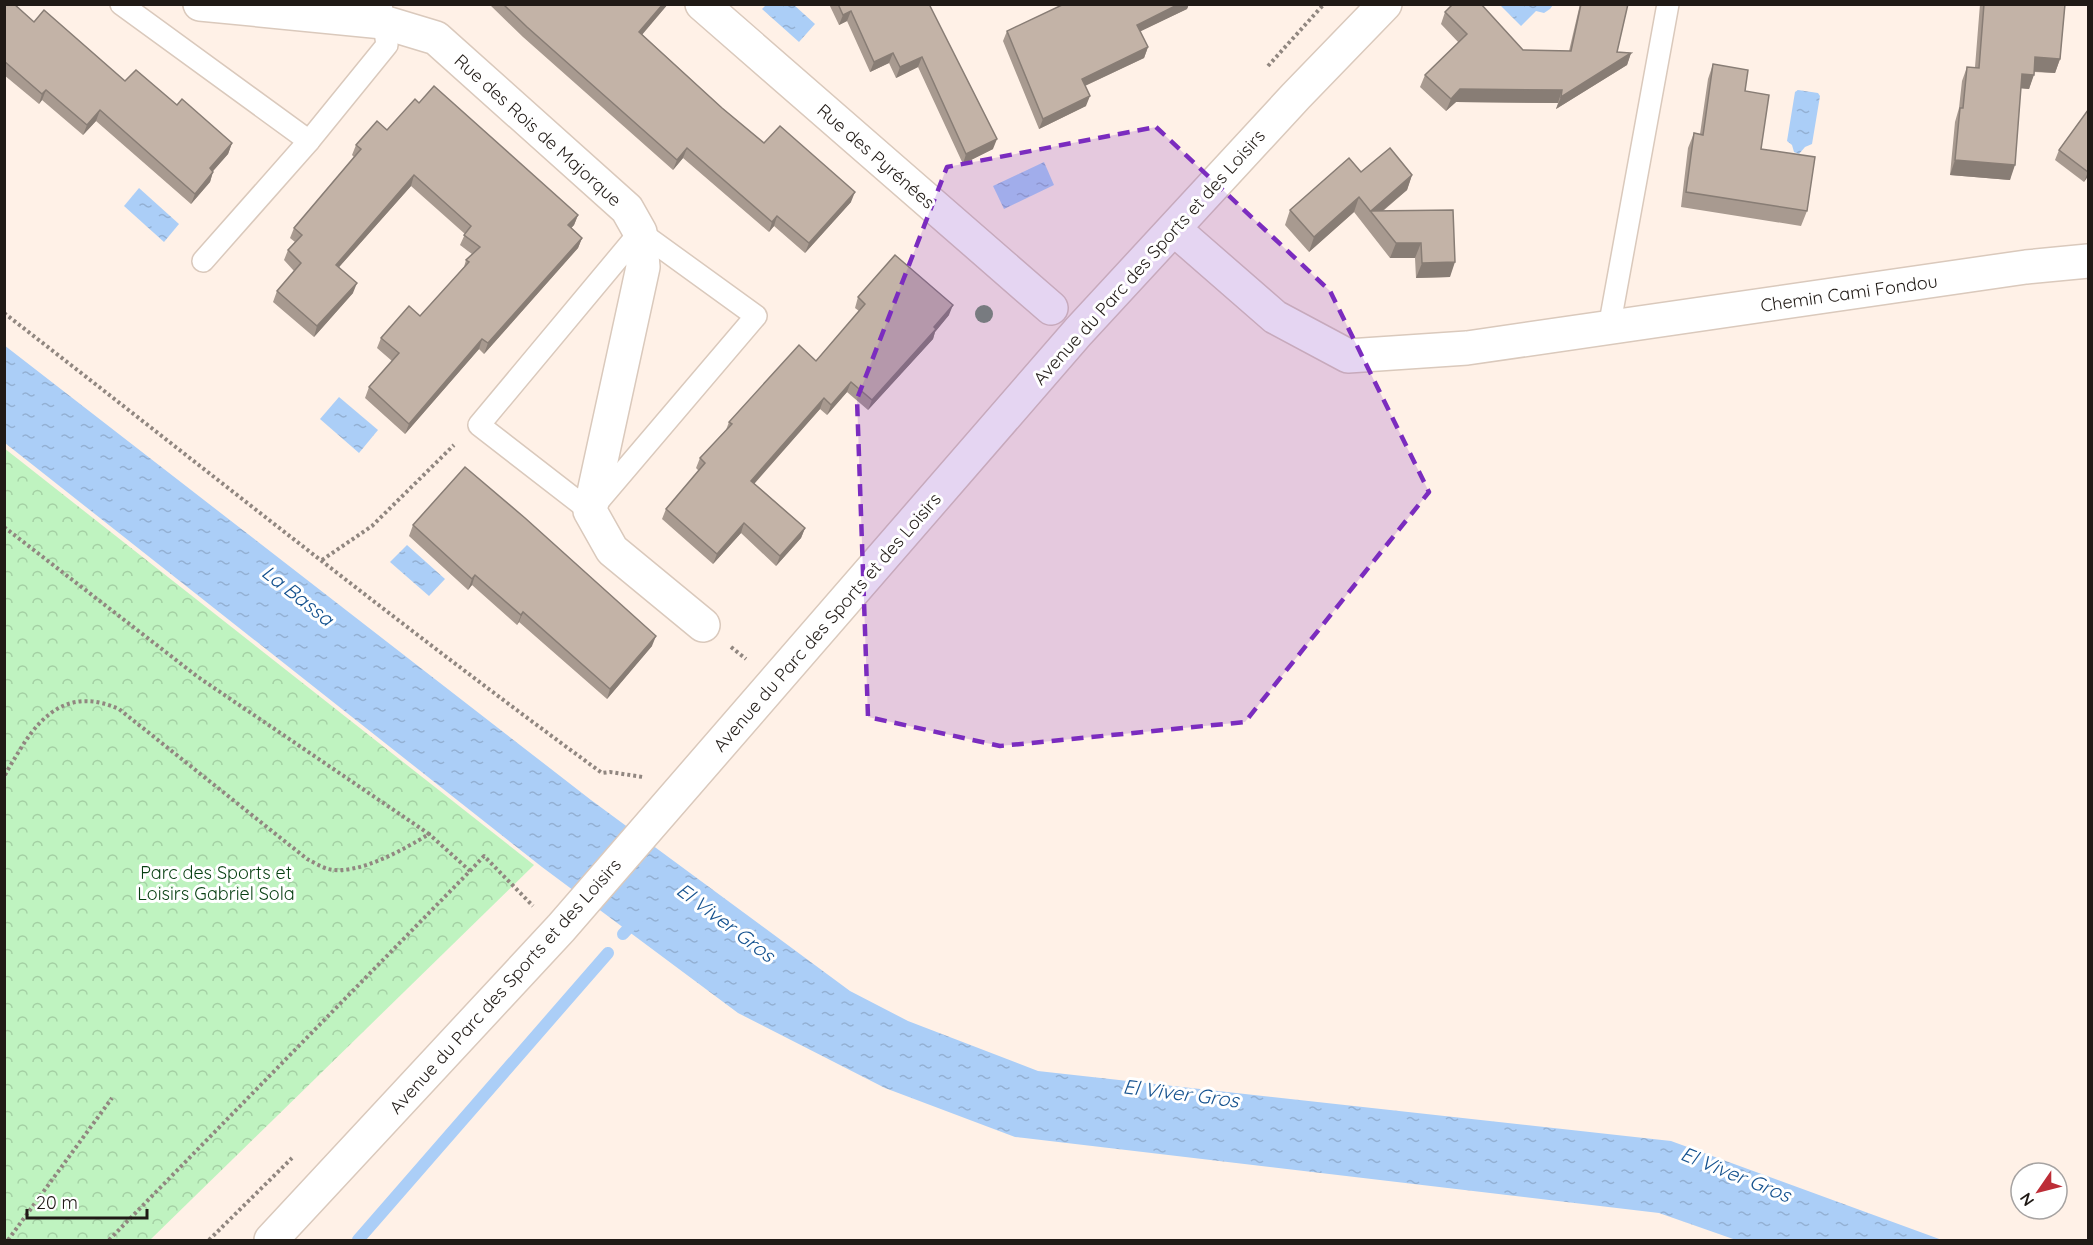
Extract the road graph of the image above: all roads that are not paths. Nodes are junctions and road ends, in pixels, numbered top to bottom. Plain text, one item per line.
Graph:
1 (121, 4) edge
2 (200, 4) edge
3 (702, 4) edge
4 (1385, 4) edge
5 (1668, 4) edge
6 (382, 13) edge
7 (309, 141) junction
8 (1174, 229) junction
9 (640, 232) junction
10 (203, 261) dead end
11 (2088, 261) edge
12 (1050, 308) dead end
13 (1609, 328) junction
14 (590, 511) junction
15 (703, 625) dead end
16 (271, 1240) edge

1 - 7 lane
2 - 6 street, Rue des Rois de Majorque
3 - 12 street, Rue des Pyrénées
4 - 8 street, Avenue du Parc des Sports et des Loisirs
5 - 13 lane
6 - 7 lane
6 - 9 street, Rue des Rois de Majorque
7 - 10 lane
8 - 13 street, Chemin Cami Fondou
8 - 16 street, Avenue du Parc des Sports et des Loisirs
9 - 14 street, Rue des Rois de Majorque
9 - 14 lane
9 - 14 lane
11 - 13 street, Chemin Cami Fondou
14 - 15 street

